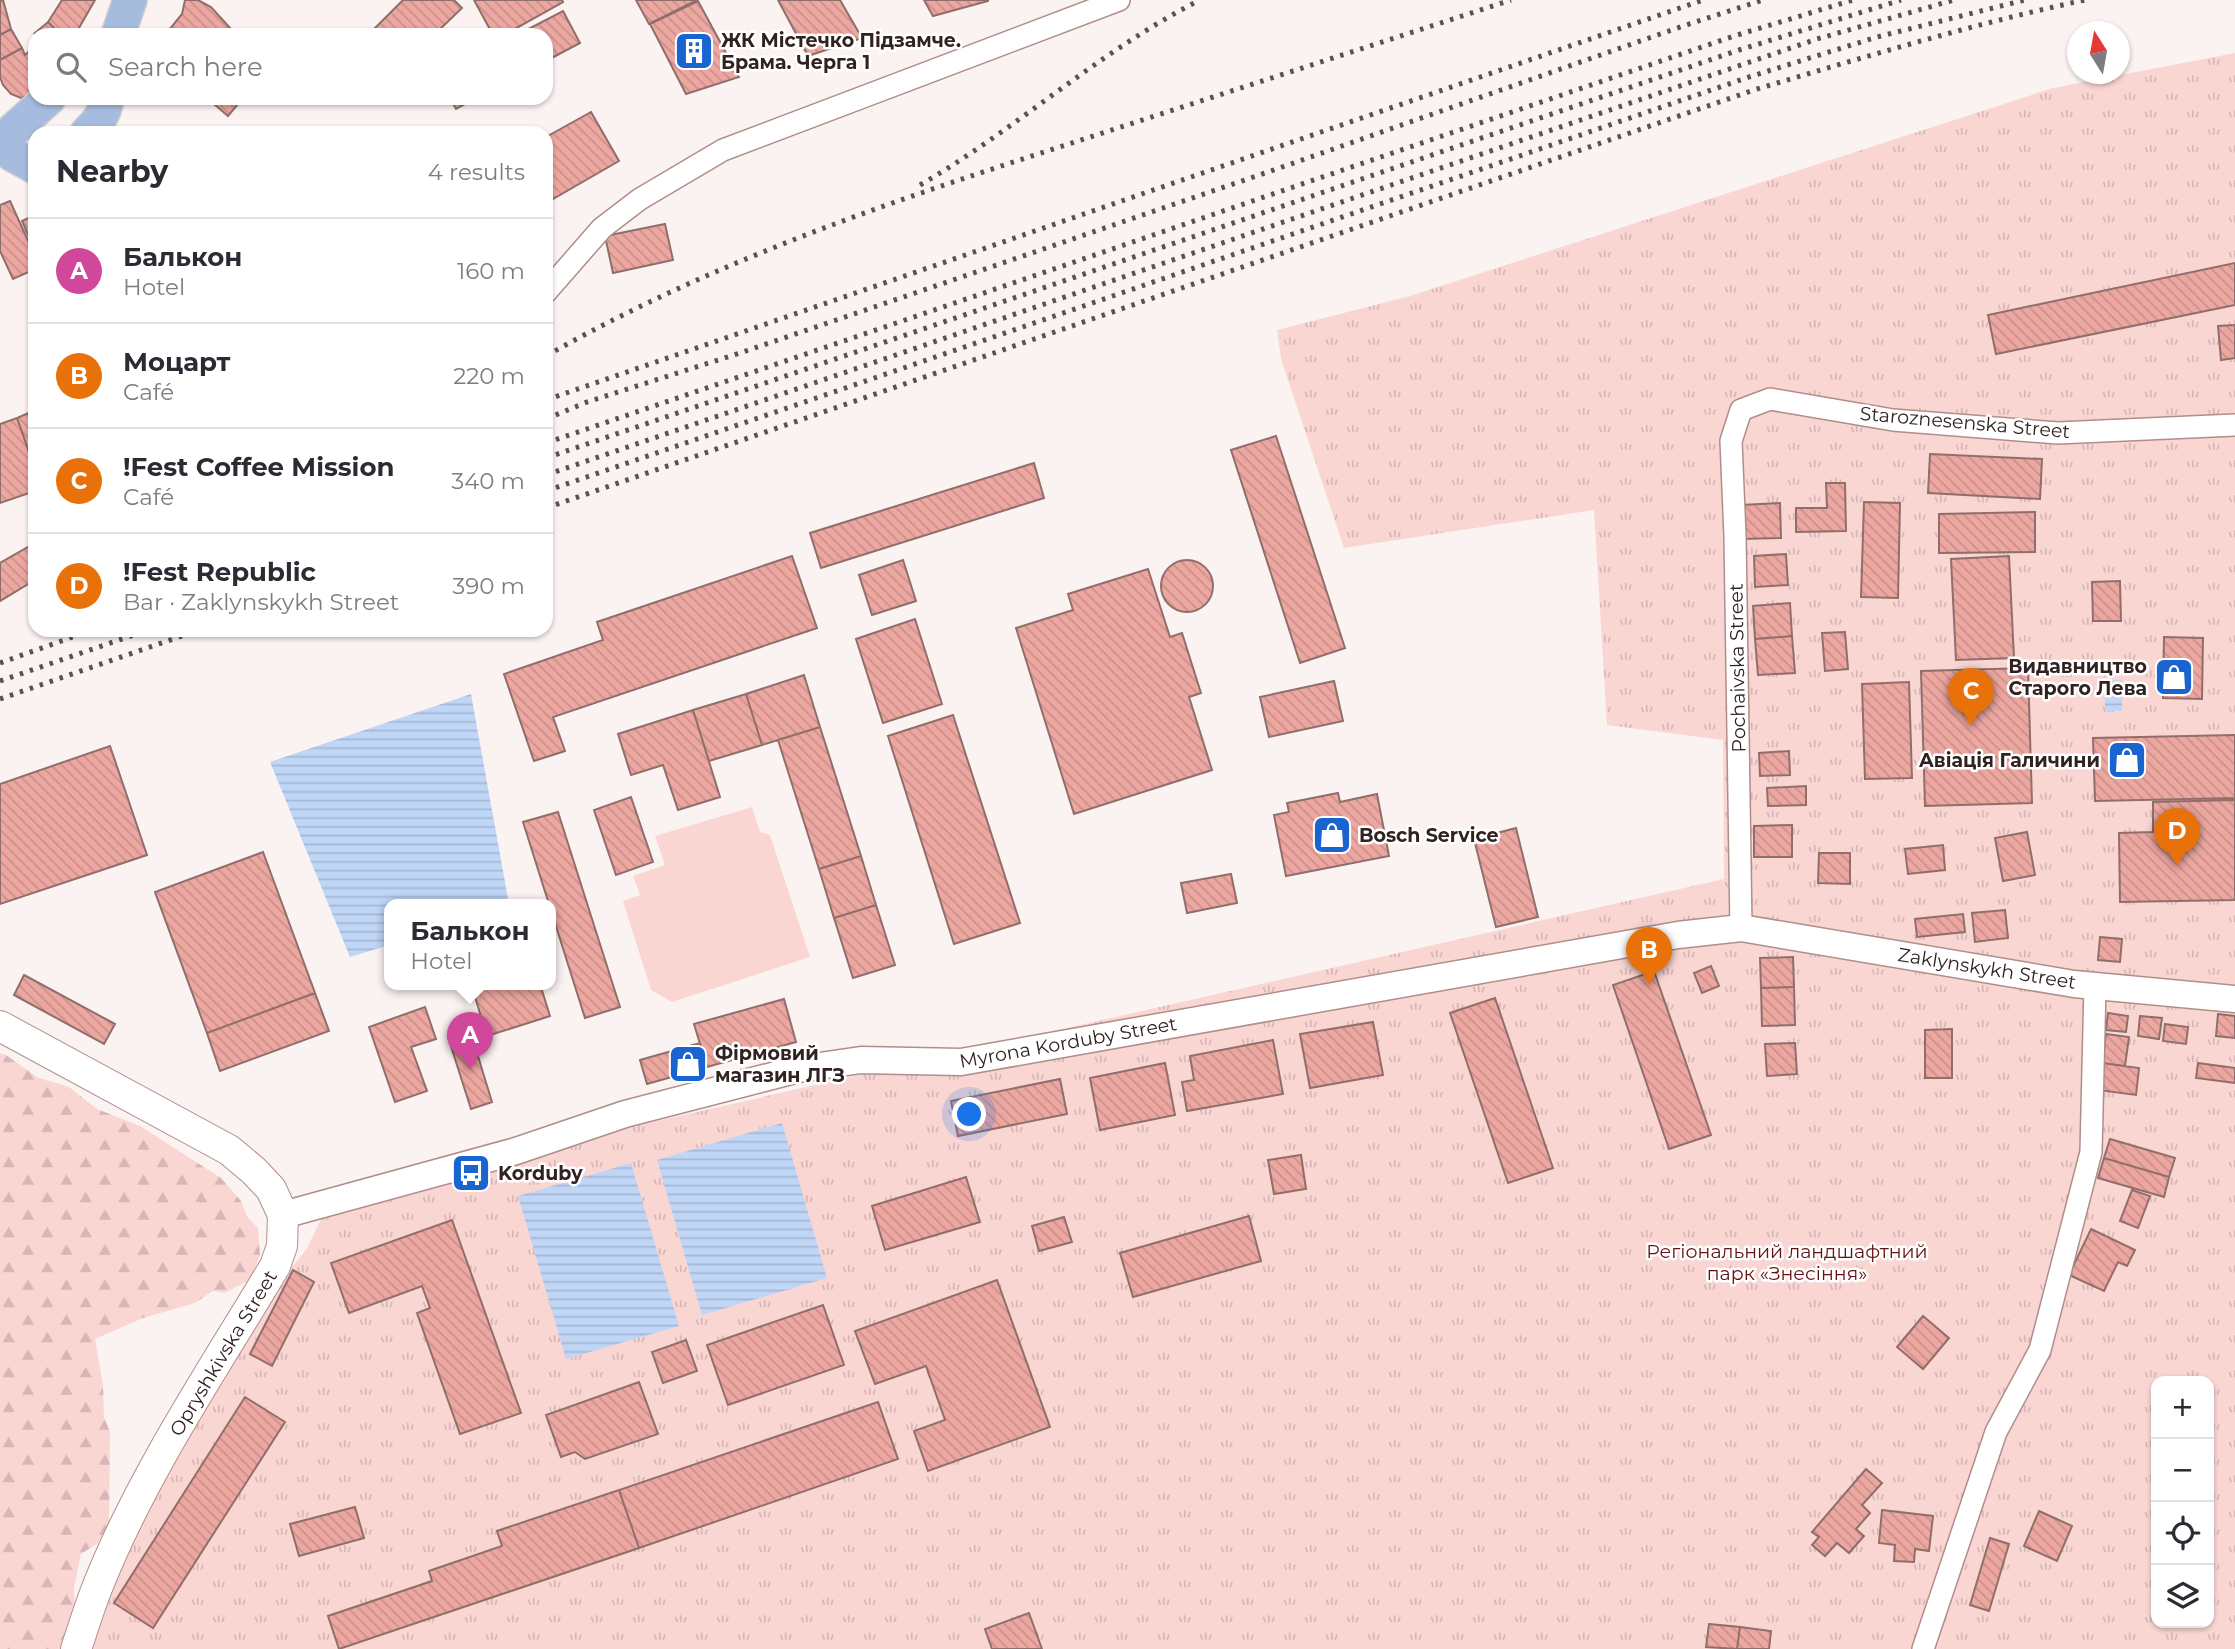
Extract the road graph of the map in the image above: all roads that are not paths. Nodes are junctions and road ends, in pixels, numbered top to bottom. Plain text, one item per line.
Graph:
1 (130, 0) edge
2 (1119, 0) edge
3 (120, 28) edge
4 (40, 105) edge
5 (2, 135) edge
6 (28, 164) edge
7 (28, 170) edge
8 (0, 176) edge
9 (553, 284) edge
10 (1741, 410) joint
11 (2235, 425) edge
12 (1741, 928) junction
13 (2095, 986) junction
14 (2235, 999) edge
15 (0, 1026) edge
16 (283, 1215) junction
17 (76, 1649) edge
18 (1923, 1649) edge

1 - 3 main road
2 - 9 street
4 - 5 main road
5 - 6 main road
7 - 8 main road
10 - 11 street, Staroznesenska Street
10 - 12 street, Pochaivska Street
12 - 13 street, Zaklynskykh Street
12 - 16 street, Myrona Korduby Street
13 - 14 street, Zaklynskykh Street
13 - 18 street
15 - 16 main road
16 - 17 main road, Opryshkivska Street

